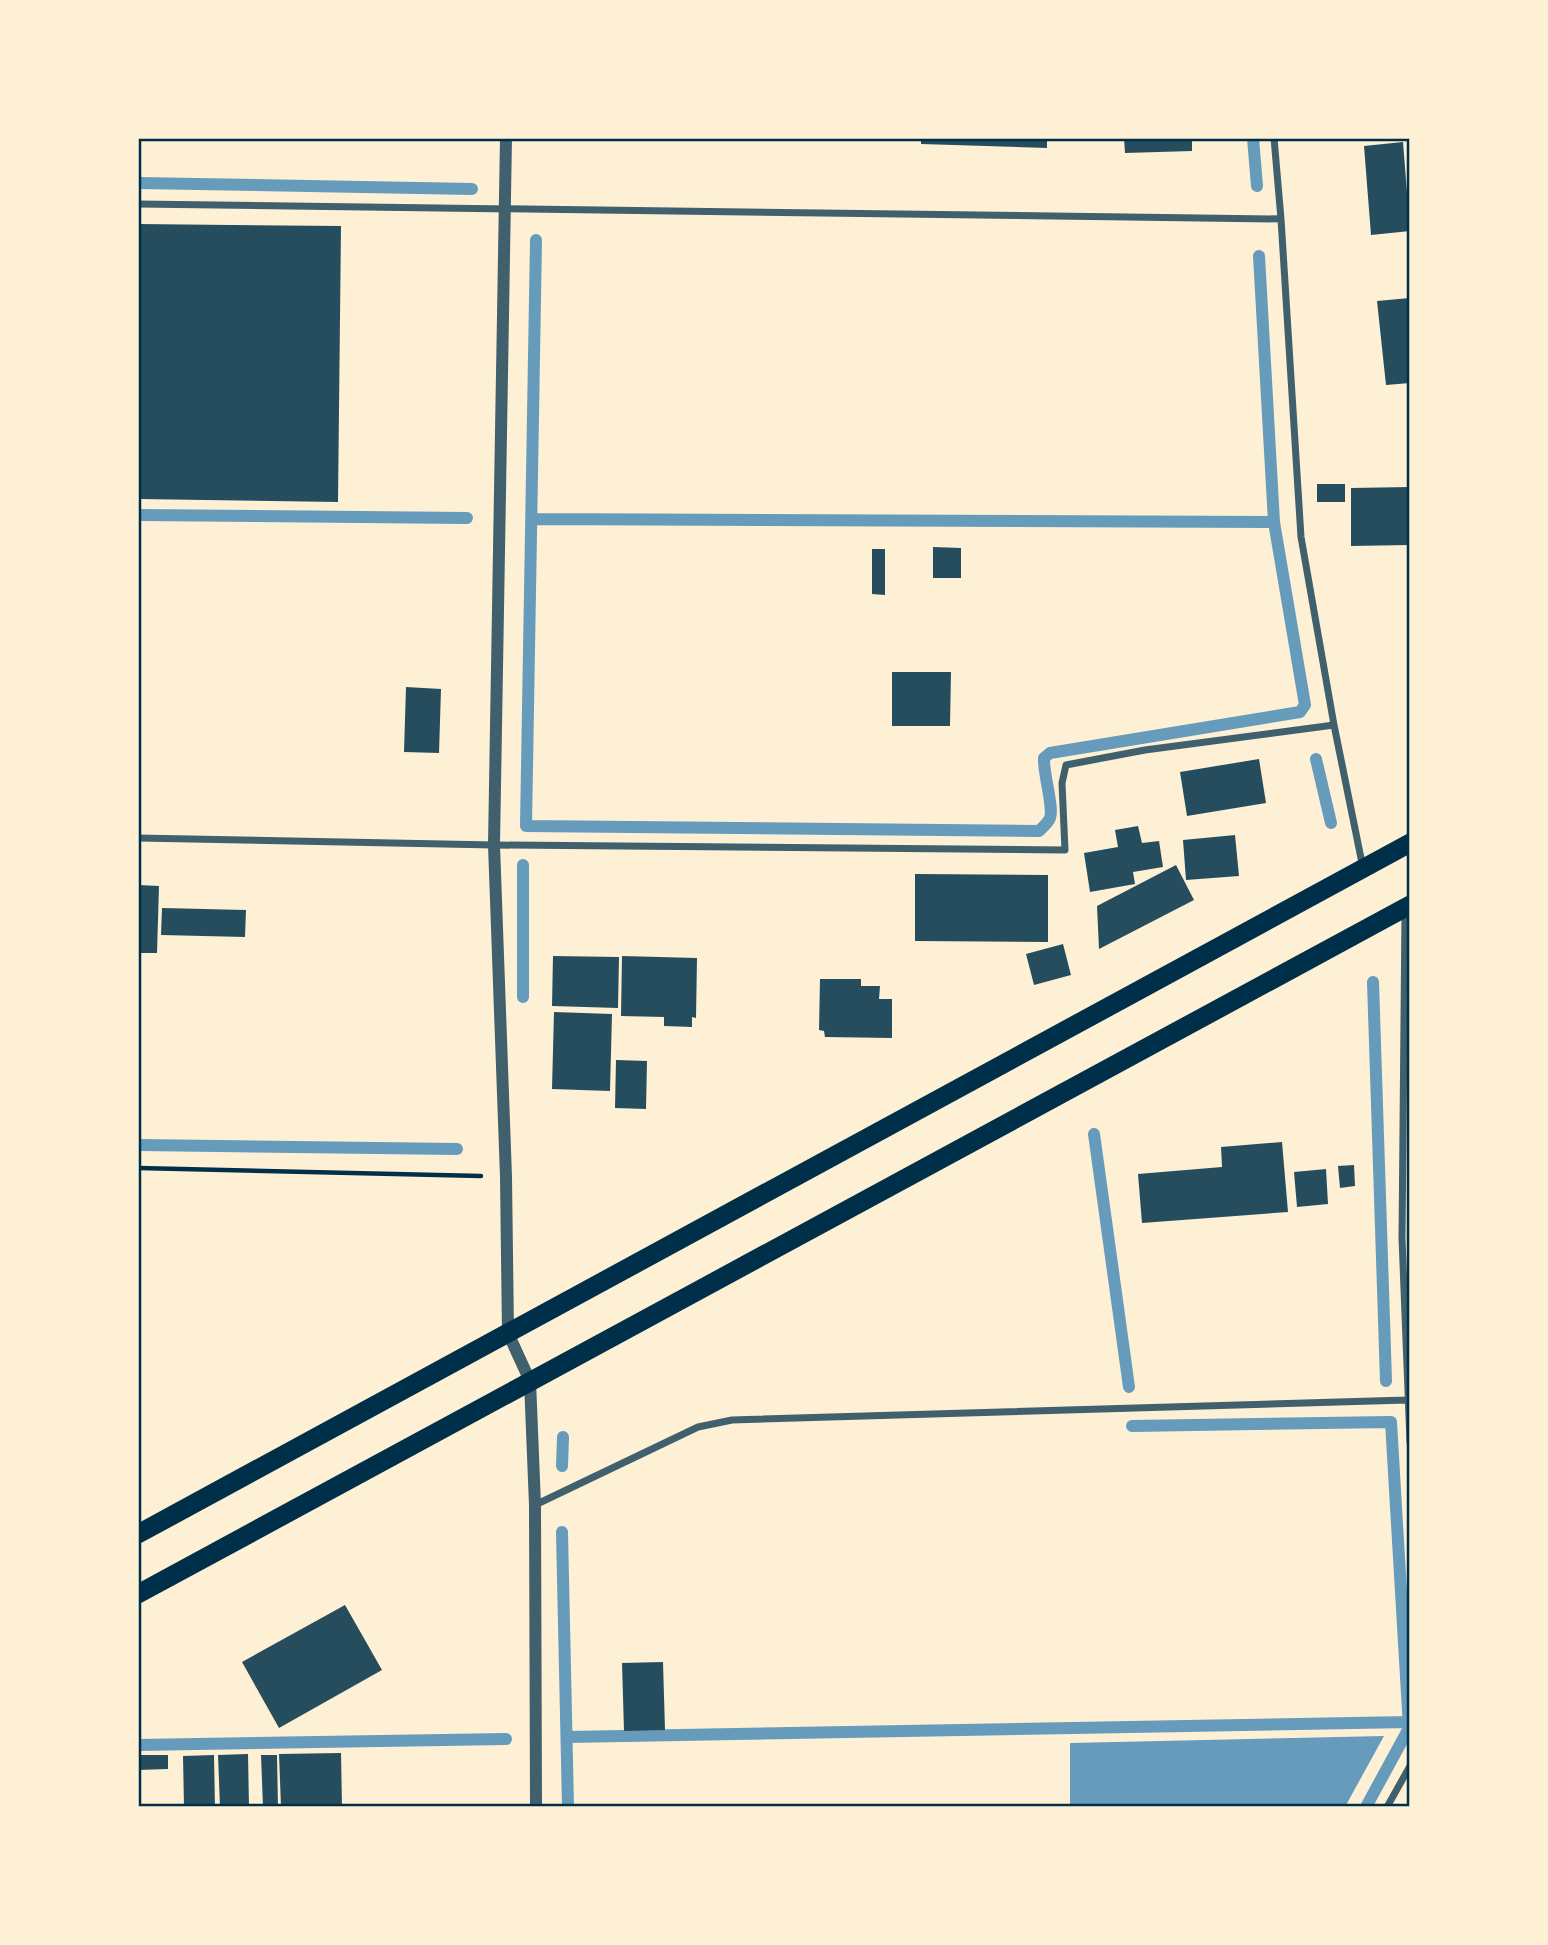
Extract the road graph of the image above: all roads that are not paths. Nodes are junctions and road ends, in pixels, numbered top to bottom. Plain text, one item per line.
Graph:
1 (506, 138) edge
2 (1274, 138) edge
3 (138, 204) edge
4 (505, 210) junction
5 (1281, 219) junction
6 (1334, 725) junction
7 (138, 838) edge
8 (1410, 843) edge
9 (494, 845) junction
10 (1363, 868) junction
11 (1408, 906) edge
12 (508, 1333) junction
13 (530, 1381) junction
14 (1407, 1400) junction
15 (1410, 1442) edge
16 (535, 1505) junction
17 (138, 1534) edge
18 (138, 1594) edge
19 (1410, 1766) edge
20 (536, 1807) edge
21 (1387, 1807) edge

1 - 4 street
2 - 5 street
3 - 4 street
4 - 5 street
4 - 9 street
5 - 6 street
6 - 9 street
6 - 10 street
7 - 9 street
8 - 10 highway
9 - 12 street
10 - 12 highway
11 - 13 highway
11 - 14 street
12 - 13 street
12 - 17 highway
13 - 16 street
13 - 18 highway
14 - 15 street
14 - 16 street
16 - 20 street
19 - 21 street

